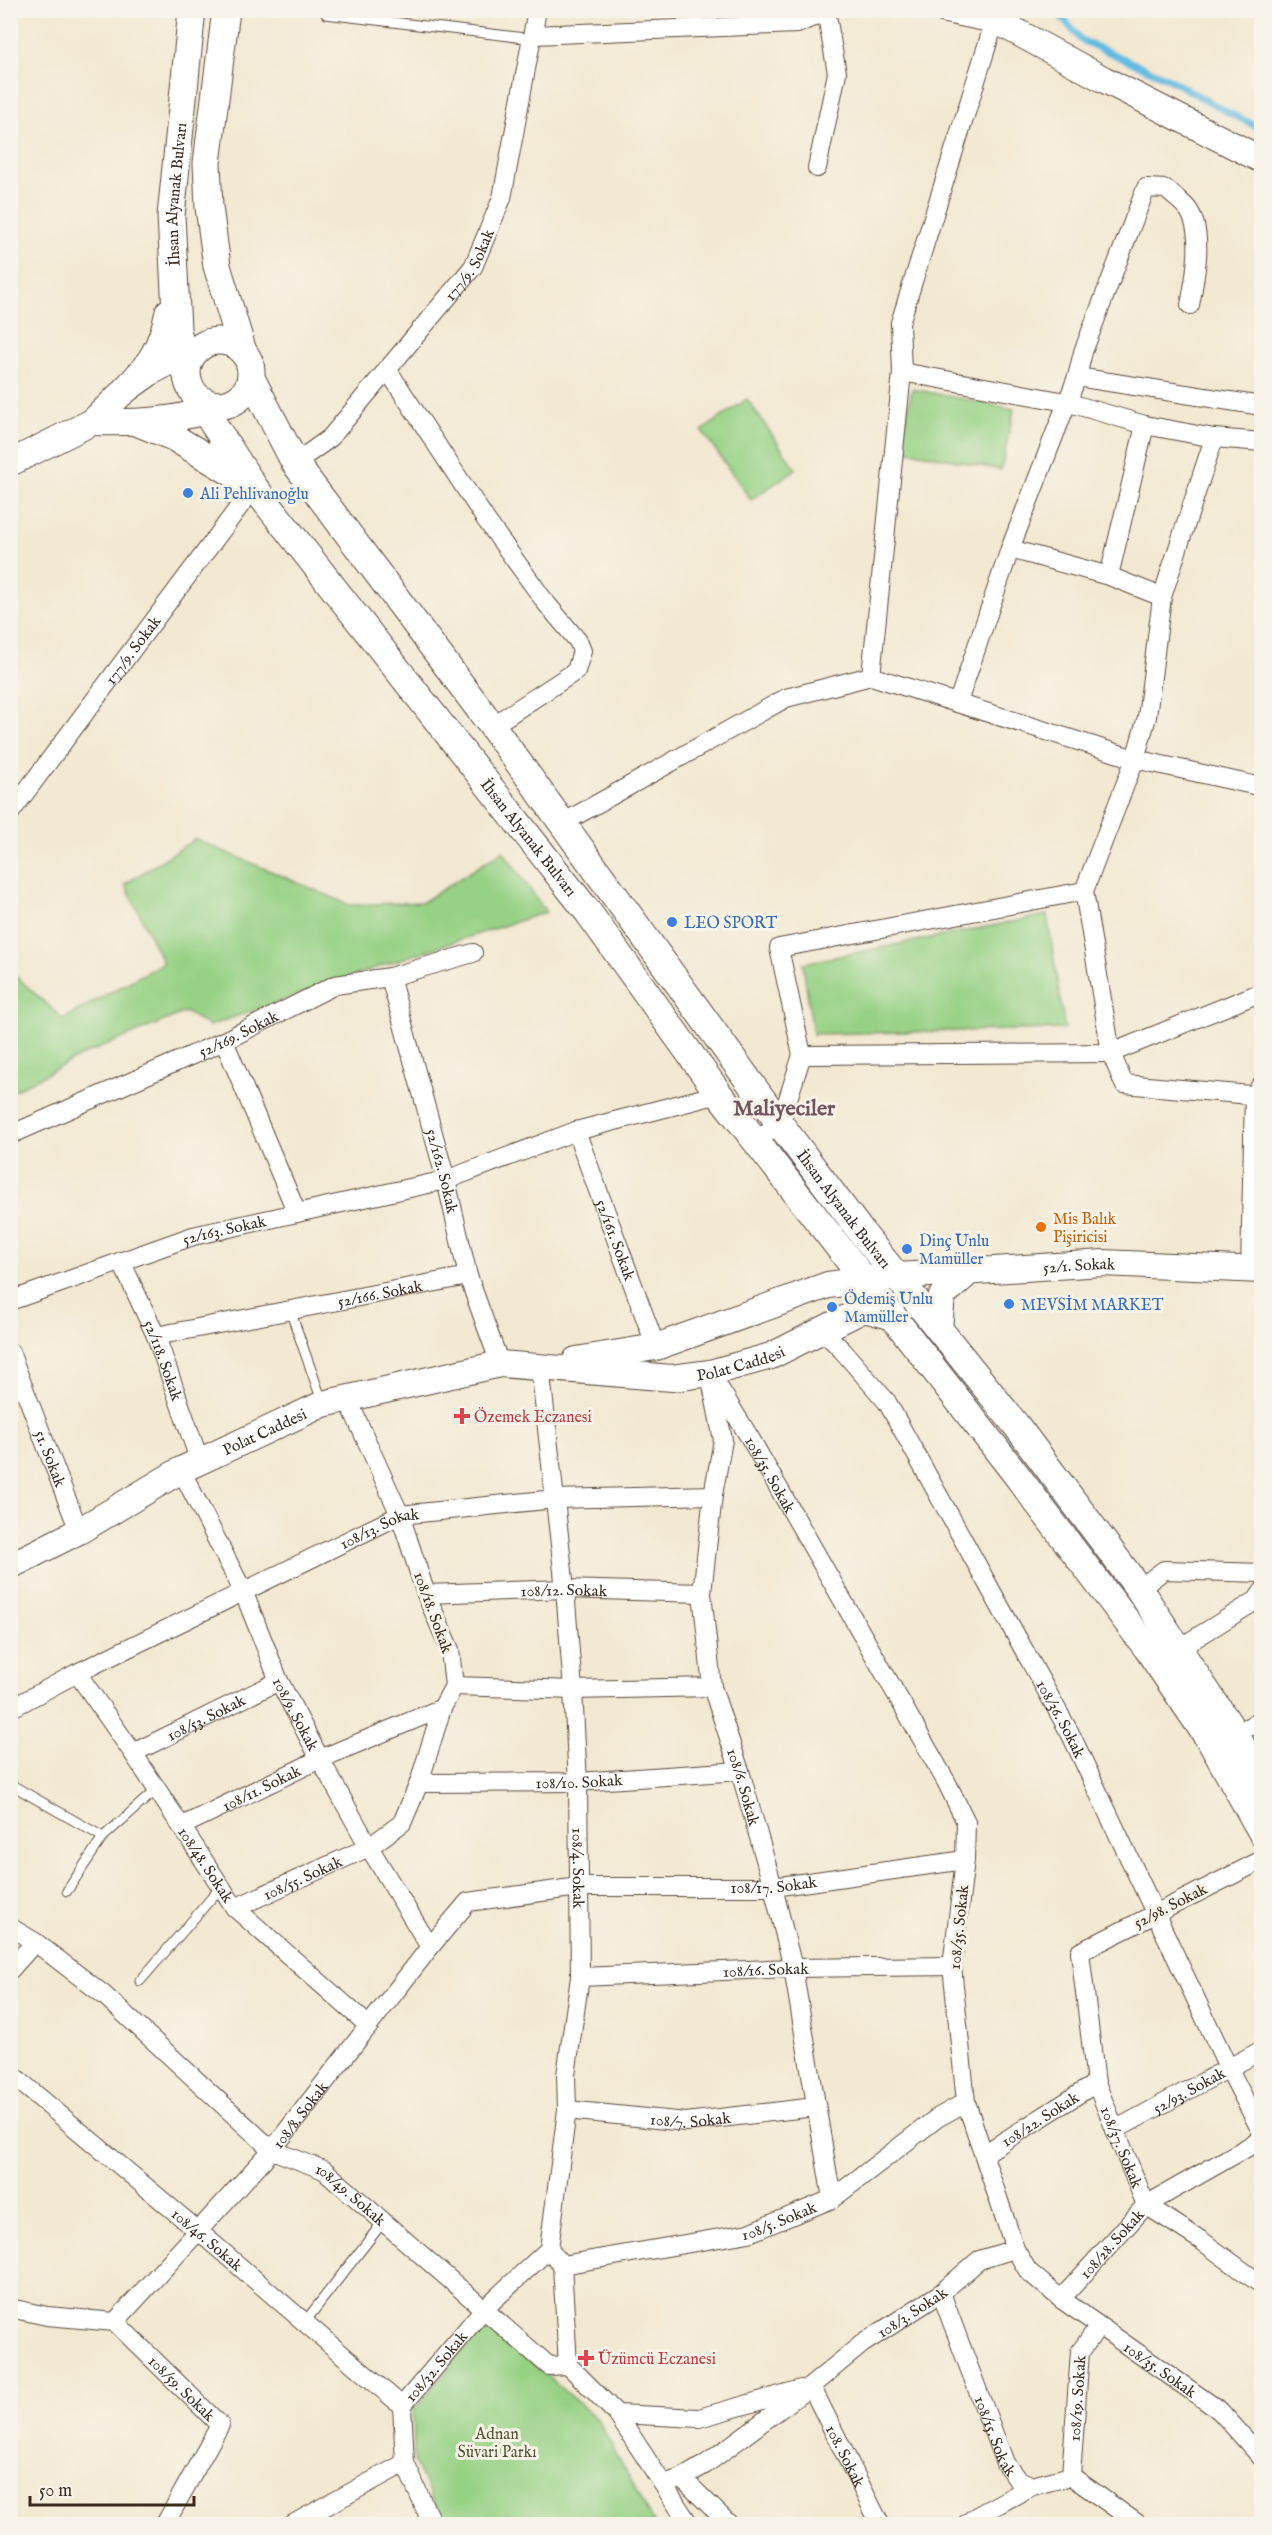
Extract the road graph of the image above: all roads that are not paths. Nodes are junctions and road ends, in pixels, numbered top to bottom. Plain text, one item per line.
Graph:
1 (192, 10) edge
2 (226, 10) edge
3 (537, 10) edge
4 (946, 10) edge
5 (825, 11) edge
6 (326, 14) dead end
7 (991, 15) edge
8 (533, 37) junction
9 (1262, 160) edge
10 (817, 168) dead end
11 (174, 284) junction
12 (1190, 305) dead end
13 (243, 352) junction
14 (387, 369) junction
15 (902, 372) junction
16 (1077, 377) junction
17 (250, 378) junction
18 (199, 388) junction
19 (124, 391) junction
20 (1066, 402) junction
21 (1262, 406) edge
22 (92, 422) junction
23 (139, 423) junction
24 (1144, 425) junction
25 (1214, 438) junction
26 (1262, 442) edge
27 (10, 463) edge
28 (295, 463) junction
29 (254, 486) junction
30 (1010, 549) junction
31 (1109, 576) junction
32 (1162, 597) junction
33 (871, 676) junction
34 (958, 702) junction
35 (492, 726) junction
36 (1135, 759) junction
37 (1262, 787) edge
38 (10, 813) edge
39 (561, 824) junction
40 (1084, 891) junction
41 (473, 953) dead end
42 (390, 977) junction
43 (1262, 992) edge
44 (224, 1041) junction
45 (1111, 1053) junction
46 (802, 1054) junction
47 (1259, 1091) edge
48 (718, 1095) junction
49 (780, 1124) junction
50 (576, 1131) junction
51 (10, 1135) edge
52 (755, 1140) junction
53 (446, 1180) junction
54 (297, 1213) junction
55 (841, 1251) junction
56 (121, 1261) junction
57 (1256, 1270) edge
58 (969, 1272) junction
59 (468, 1276) junction
60 (828, 1285) junction
61 (875, 1288) junction
62 (10, 1301) edge
63 (290, 1309) junction
64 (939, 1328) junction
65 (821, 1329) junction
66 (156, 1336) junction
67 (656, 1347) junction
68 (10, 1352) edge
69 (500, 1364) junction
70 (540, 1366) junction
71 (710, 1373) junction
72 (336, 1402) junction
73 (191, 1466) junction
74 (713, 1495) junction
75 (555, 1499) junction
76 (400, 1515) junction
77 (79, 1531) junction
78 (10, 1566) edge
79 (1262, 1573) edge
80 (565, 1589) junction
81 (1139, 1589) junction
82 (1262, 1592) edge
83 (244, 1593) junction
84 (426, 1593) junction
85 (702, 1593) junction
86 (1178, 1649) junction
87 (77, 1673) junction
88 (279, 1681) junction
89 (454, 1686) junction
90 (712, 1687) junction
91 (573, 1690) junction
92 (442, 1708) junction
93 (10, 1709) edge
94 (1262, 1720) edge
95 (1235, 1734) junction
96 (133, 1752) junction
97 (320, 1760) junction
98 (740, 1771) junction
99 (1262, 1780) edge
100 (578, 1782) junction
101 (10, 1784) edge
102 (419, 1784) junction
103 (157, 1789) junction
104 (182, 1826) junction
105 (1262, 1833) edge
106 (103, 1838) junction
107 (369, 1847) junction
108 (965, 1860) junction
109 (1262, 1860) edge
110 (221, 1887) junction
111 (579, 1887) junction
112 (773, 1887) junction
113 (67, 1891) dead end
114 (235, 1908) junction
115 (1155, 1912) junction
116 (10, 1927) edge
117 (35, 1942) junction
118 (430, 1947) junction
119 (1080, 1952) joint
120 (952, 1966) junction
121 (793, 1968) junction
122 (10, 1970) edge
123 (580, 1977) junction
124 (140, 1981) dead end
125 (369, 2026) junction
126 (1262, 2050) edge
127 (1228, 2067) junction
128 (10, 2073) edge
129 (1095, 2083) junction
130 (966, 2102) junction
131 (815, 2107) junction
132 (567, 2110) junction
133 (1115, 2130) junction
134 (1262, 2133) edge
135 (1262, 2139) edge
136 (272, 2150) junction
137 (984, 2154) junction
138 (832, 2199) junction
139 (1146, 2205) junction
140 (383, 2222) junction
141 (197, 2230) junction
142 (549, 2249) junction
143 (1015, 2249) junction
144 (562, 2265) junction
145 (1262, 2285) edge
146 (941, 2293) junction
147 (1060, 2299) junction
148 (10, 2308) edge
149 (483, 2310) junction
150 (115, 2322) junction
151 (304, 2323) junction
152 (1098, 2327) junction
153 (568, 2365) junction
154 (811, 2386) junction
155 (402, 2406) junction
156 (617, 2414) junction
157 (1262, 2458) edge
158 (405, 2463) junction
159 (1071, 2476) junction
160 (682, 2478) junction
161 (662, 2485) junction
162 (1032, 2486) junction
163 (165, 2524) edge
164 (293, 2524) edge
165 (432, 2524) edge
166 (689, 2524) edge
167 (729, 2524) edge
168 (880, 2524) edge
169 (966, 2524) edge
170 (1138, 2524) edge

1 - 11 main road, İhsan Alyanak Bulvarı
2 - 13 main road, İhsan Alyanak Bulvarı
3 - 8 street, 177/9. Sokak
4 - 7 main road
5 - 8 street
5 - 10 street
6 - 8 lane
7 - 9 main road
7 - 15 street
8 - 14 street, 177/9. Sokak
11 - 18 main road, İhsan Alyanak Bulvarı
11 - 19 main road
12 - 16 street
13 - 17 main road
13 - 18 main road
14 - 28 street, 177/9. Sokak
14 - 35 street
15 - 20 street
15 - 33 street
16 - 20 street
16 - 21 street
17 - 18 main road
17 - 28 main road, İhsan Alyanak Bulvarı
18 - 19 main road
18 - 23 main road
18 - 29 main road, İhsan Alyanak Bulvarı
19 - 22 main road
20 - 24 street
20 - 30 street
22 - 23 main road
22 - 27 main road
23 - 29 main road
24 - 25 street
24 - 31 street
25 - 26 street
25 - 32 street
28 - 35 main road, İhsan Alyanak Bulvarı
29 - 38 street, 177/9. Sokak
29 - 48 main road, İhsan Alyanak Bulvarı
30 - 31 street
30 - 34 street
31 - 32 street
32 - 36 street
33 - 34 street
33 - 39 street
34 - 36 street
35 - 39 main road, İhsan Alyanak Bulvarı
36 - 37 street
36 - 40 street
39 - 49 main road, İhsan Alyanak Bulvarı
40 - 45 street
40 - 46 street
41 - 42 street, 52/169. Sokak
42 - 44 street, 52/169. Sokak
42 - 53 street, 52/162. Sokak
43 - 45 street
44 - 51 street, 52/169. Sokak
44 - 54 street
45 - 46 street
45 - 47 street
46 - 49 street
47 - 57 street
48 - 50 street
48 - 52 main road, İhsan Alyanak Bulvarı
49 - 52 street
49 - 61 main road, İhsan Alyanak Bulvarı
50 - 53 street
50 - 67 street, 52/161. Sokak
52 - 55 main road, İhsan Alyanak Bulvarı
53 - 54 street, 52/163. Sokak
53 - 59 street, 52/162. Sokak
54 - 56 street, 52/163. Sokak
55 - 60 main road
55 - 61 main road, İhsan Alyanak Bulvarı
56 - 62 street, 52/163. Sokak
56 - 66 street, 52/118. Sokak
57 - 58 main road, 52/1. Sokak
58 - 61 main road, 52/1. Sokak
58 - 64 main road
59 - 63 street, 52/166. Sokak
59 - 69 street, 52/162. Sokak
60 - 61 main road, Polat Caddesi
60 - 67 main road, Polat Caddesi
61 - 64 main road
61 - 65 main road, Polat Caddesi
61 - 105 main road
63 - 66 street, 52/166. Sokak
63 - 72 lane
64 - 81 main road
65 - 71 main road, Polat Caddesi
65 - 115 street, 108/36. Sokak
66 - 73 street, 52/118. Sokak
67 - 70 main road, Polat Caddesi
68 - 77 street, 51. Sokak
69 - 70 main road, Polat Caddesi
69 - 72 main road, Polat Caddesi
70 - 71 main road, Polat Caddesi
70 - 75 street, 108/4. Sokak
71 - 74 street, 108/6. Sokak
71 - 108 street, 108/35. Sokak
72 - 73 main road, Polat Caddesi
72 - 76 street, 108/18. Sokak
73 - 77 main road, Polat Caddesi
73 - 83 street, 108/9. Sokak
74 - 75 street, 108/13. Sokak
74 - 85 street, 108/6. Sokak
75 - 76 street, 108/13. Sokak
75 - 80 street, 108/4. Sokak
76 - 83 street, 108/13. Sokak
76 - 84 street, 108/18. Sokak
77 - 78 main road, Polat Caddesi
79 - 81 street
80 - 84 street, 108/12. Sokak
80 - 85 street, 108/12. Sokak
80 - 91 street, 108/4. Sokak
81 - 86 main road
82 - 86 street
83 - 87 street, 108/13. Sokak
83 - 88 street, 108/9. Sokak
84 - 89 street, 108/18. Sokak
85 - 90 street, 108/6. Sokak
86 - 95 main road
87 - 93 street, 108/13. Sokak
87 - 96 street, 108/48. Sokak
88 - 96 street, 108/53. Sokak
88 - 97 street, 108/9. Sokak
89 - 91 street
89 - 92 street
90 - 91 street
90 - 98 street, 108/6. Sokak
91 - 100 street, 108/4. Sokak
92 - 97 street, 108/11. Sokak
92 - 102 street
94 - 95 street
95 - 99 main road
96 - 103 street, 108/48. Sokak
97 - 104 street, 108/11. Sokak
97 - 107 street, 108/9. Sokak
98 - 100 street, 108/10. Sokak
98 - 112 street, 108/6. Sokak
100 - 102 street, 108/10. Sokak
100 - 111 street, 108/4. Sokak
101 - 106 lane
102 - 107 street
103 - 104 street, 108/48. Sokak
103 - 106 lane
104 - 110 street, 108/48. Sokak
106 - 113 lane
107 - 114 street, 108/55. Sokak
107 - 118 street, 108/9. Sokak
108 - 112 street, 108/17. Sokak
108 - 120 street, 108/35. Sokak
109 - 115 street, 52/98. Sokak
110 - 114 street, 108/48. Sokak
110 - 124 lane
111 - 112 street, 108/17. Sokak
111 - 118 street, 108/8. Sokak
111 - 123 street, 108/4. Sokak
112 - 121 street, 108/6. Sokak
114 - 125 street, 108/48. Sokak
115 - 119 street, 52/98. Sokak
115 - 127 street, 108/36. Sokak
116 - 117 street, 108/49. Sokak
117 - 122 street
117 - 136 street, 108/49. Sokak
118 - 125 street, 108/8. Sokak
119 - 129 street, 108/37. Sokak
120 - 121 street, 108/16. Sokak
120 - 130 street, 108/35. Sokak
121 - 123 street, 108/16. Sokak
121 - 131 street, 108/6. Sokak
123 - 132 street, 108/4. Sokak
125 - 136 street, 108/8. Sokak
126 - 127 street, 52/93. Sokak
127 - 133 street, 52/93. Sokak
127 - 134 street, 108/36. Sokak
128 - 141 street, 108/46. Sokak
129 - 133 street, 108/37. Sokak
129 - 137 street, 108/22. Sokak
130 - 137 street, 108/35. Sokak
130 - 138 street, 108/5. Sokak
131 - 132 street, 108/7. Sokak
131 - 138 street, 108/6. Sokak
132 - 142 street, 108/4. Sokak
133 - 139 street, 108/37. Sokak
135 - 139 street, 108/28. Sokak
136 - 140 street, 108/49. Sokak
136 - 141 street, 108/8. Sokak
137 - 143 street, 108/35. Sokak
138 - 144 street, 108/5. Sokak
139 - 145 street, 108/37. Sokak
139 - 147 street, 108/28. Sokak
140 - 149 street, 108/49. Sokak
140 - 151 lane
141 - 150 street, 108/8. Sokak
141 - 151 street, 108/46. Sokak
142 - 144 street
142 - 149 street, 108/32. Sokak
143 - 146 street, 108/3. Sokak
143 - 147 street, 108/35. Sokak
144 - 153 street
146 - 154 street, 108/3. Sokak
146 - 162 street, 108/15. Sokak
147 - 152 street, 108/35. Sokak
148 - 150 street
149 - 153 street, 108/49. Sokak
149 - 155 street, 108/32. Sokak
150 - 163 street, 108/59. Sokak
151 - 155 street, 108/46. Sokak
152 - 157 street, 108/35. Sokak
152 - 159 street, 108/19. Sokak
153 - 156 street
154 - 156 street, 108/3. Sokak
154 - 160 street, 108/3. Sokak
154 - 168 street, 108. Sokak
155 - 158 street, 108/32. Sokak
156 - 161 street
158 - 164 street
158 - 165 street
159 - 162 street, 108/15. Sokak
159 - 170 street
160 - 161 street, 108/3. Sokak
160 - 167 street
161 - 166 street
162 - 169 street

